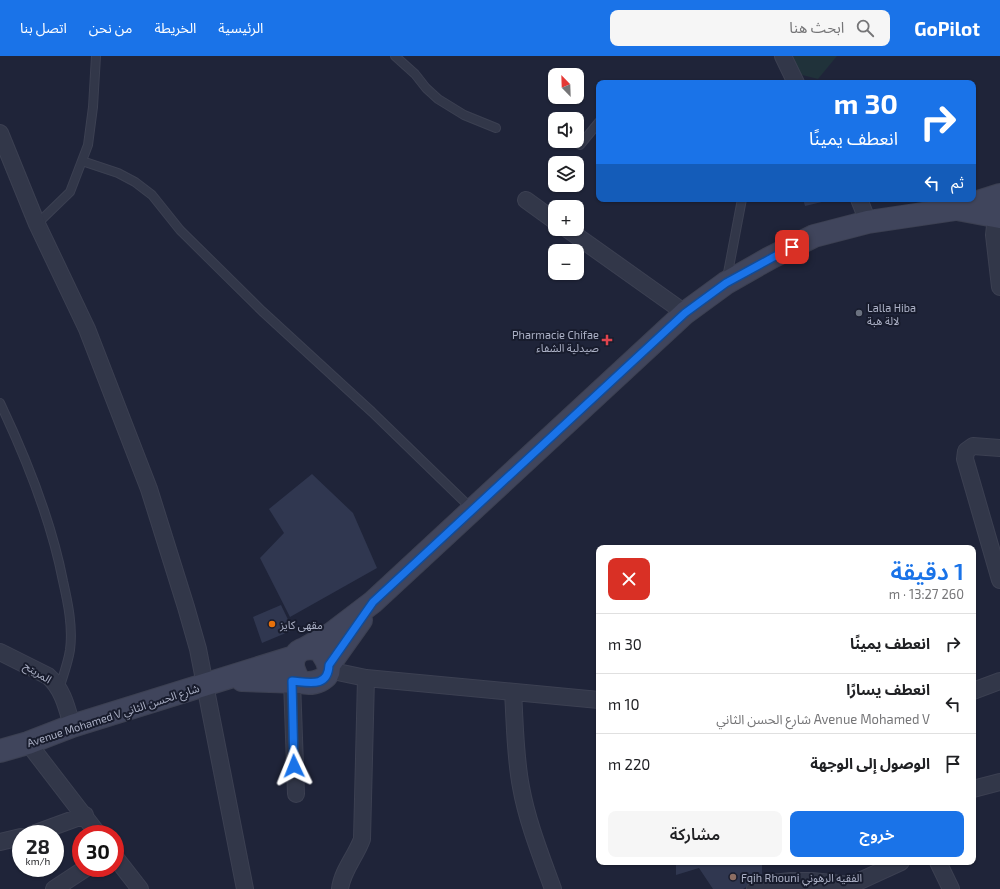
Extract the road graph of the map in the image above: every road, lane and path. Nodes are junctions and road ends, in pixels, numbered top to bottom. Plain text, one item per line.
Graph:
1 (96, 56) edge
2 (395, 56) edge
3 (783, 56) edge
4 (792, 80) edge
5 (596, 126) edge
6 (496, 128) dead end
7 (0, 133) edge
8 (584, 140) edge
9 (82, 161) junction
10 (1000, 195) edge
11 (526, 200) dead end
12 (741, 202) edge
13 (860, 202) edge
14 (956, 209) junction
15 (548, 216) edge
16 (998, 217) edge
17 (868, 222) junction
18 (37, 224) junction
19 (577, 236) edge
20 (726, 283) junction
21 (1000, 287) edge
22 (685, 313) junction
23 (0, 404) edge
24 (1000, 448) edge
25 (473, 510) junction
26 (1000, 580) edge
27 (373, 602) junction
28 (0, 652) edge
29 (300, 652) junction
30 (328, 668) junction
31 (366, 678) junction
32 (227, 679) junction
33 (296, 681) junction
34 (1000, 681) edge
35 (205, 685) junction
36 (59, 688) junction
37 (976, 690) edge
38 (513, 692) junction
39 (596, 700) edge
40 (72, 726) junction
41 (28, 743) junction
42 (0, 751) edge
43 (1000, 782) edge
44 (976, 788) edge
45 (296, 794) dead end
46 (85, 815) junction
47 (58, 825) edge
48 (92, 825) edge
49 (12, 839) edge
50 (0, 842) edge
51 (895, 865) edge
52 (939, 865) edge
53 (124, 868) edge
54 (72, 877) edge
55 (851, 887) edge
56 (54, 889) edge
57 (140, 889) edge
58 (244, 889) edge
59 (340, 889) edge
60 (553, 889) edge
61 (755, 889) edge
62 (951, 889) edge

1 - 9 lane
2 - 6 lane
3 - 4 street
5 - 8 lane
7 - 18 street
9 - 18 lane
9 - 25 lane
10 - 14 main road, Avenue Mohamed V شارع الحسن الثاني
11 - 15 street
12 - 20 lane
13 - 17 street
14 - 16 main road, Avenue Mohamed V شارع الحسن الثاني
14 - 17 main road, Avenue Mohamed V شارع الحسن الثاني
16 - 21 street
17 - 20 main road, Avenue Mohamed V شارع الحسن الثاني
18 - 35 street
19 - 22 street
20 - 22 main road, Avenue Mohamed V شارع الحسن الثاني
22 - 25 main road, Avenue Mohamed V شارع الحسن الثاني
23 - 36 lane
24 - 26 street
25 - 27 main road, Avenue Mohamed V شارع الحسن الثاني
27 - 29 main road, Avenue Mohamed V شارع الحسن الثاني
27 - 30 main road, Avenue Mohamed V شارع الحسن الثاني
28 - 36 street, المريتح
29 - 30 main road
29 - 32 main road, Avenue Mohamed V شارع الحسن الثاني
29 - 33 main road
30 - 31 street
30 - 33 main road
31 - 38 street
31 - 59 street
32 - 33 main road, Avenue Mohamed V شارع الحسن الثاني
32 - 35 main road, Avenue Mohamed V شارع الحسن الثاني
33 - 45 street
34 - 37 street
35 - 40 main road, Avenue Mohamed V شارع الحسن الثاني
35 - 58 street
36 - 40 street, المريتح
38 - 39 street
38 - 60 street
40 - 41 main road, Avenue Mohamed V شارع الحسن الثاني
41 - 42 main road, Avenue Mohamed V شارع الحسن الثاني
41 - 46 street
43 - 44 street
46 - 47 street
46 - 48 street
49 - 50 street
51 - 55 street
52 - 62 street
53 - 57 street
54 - 56 street
55 - 61 street

